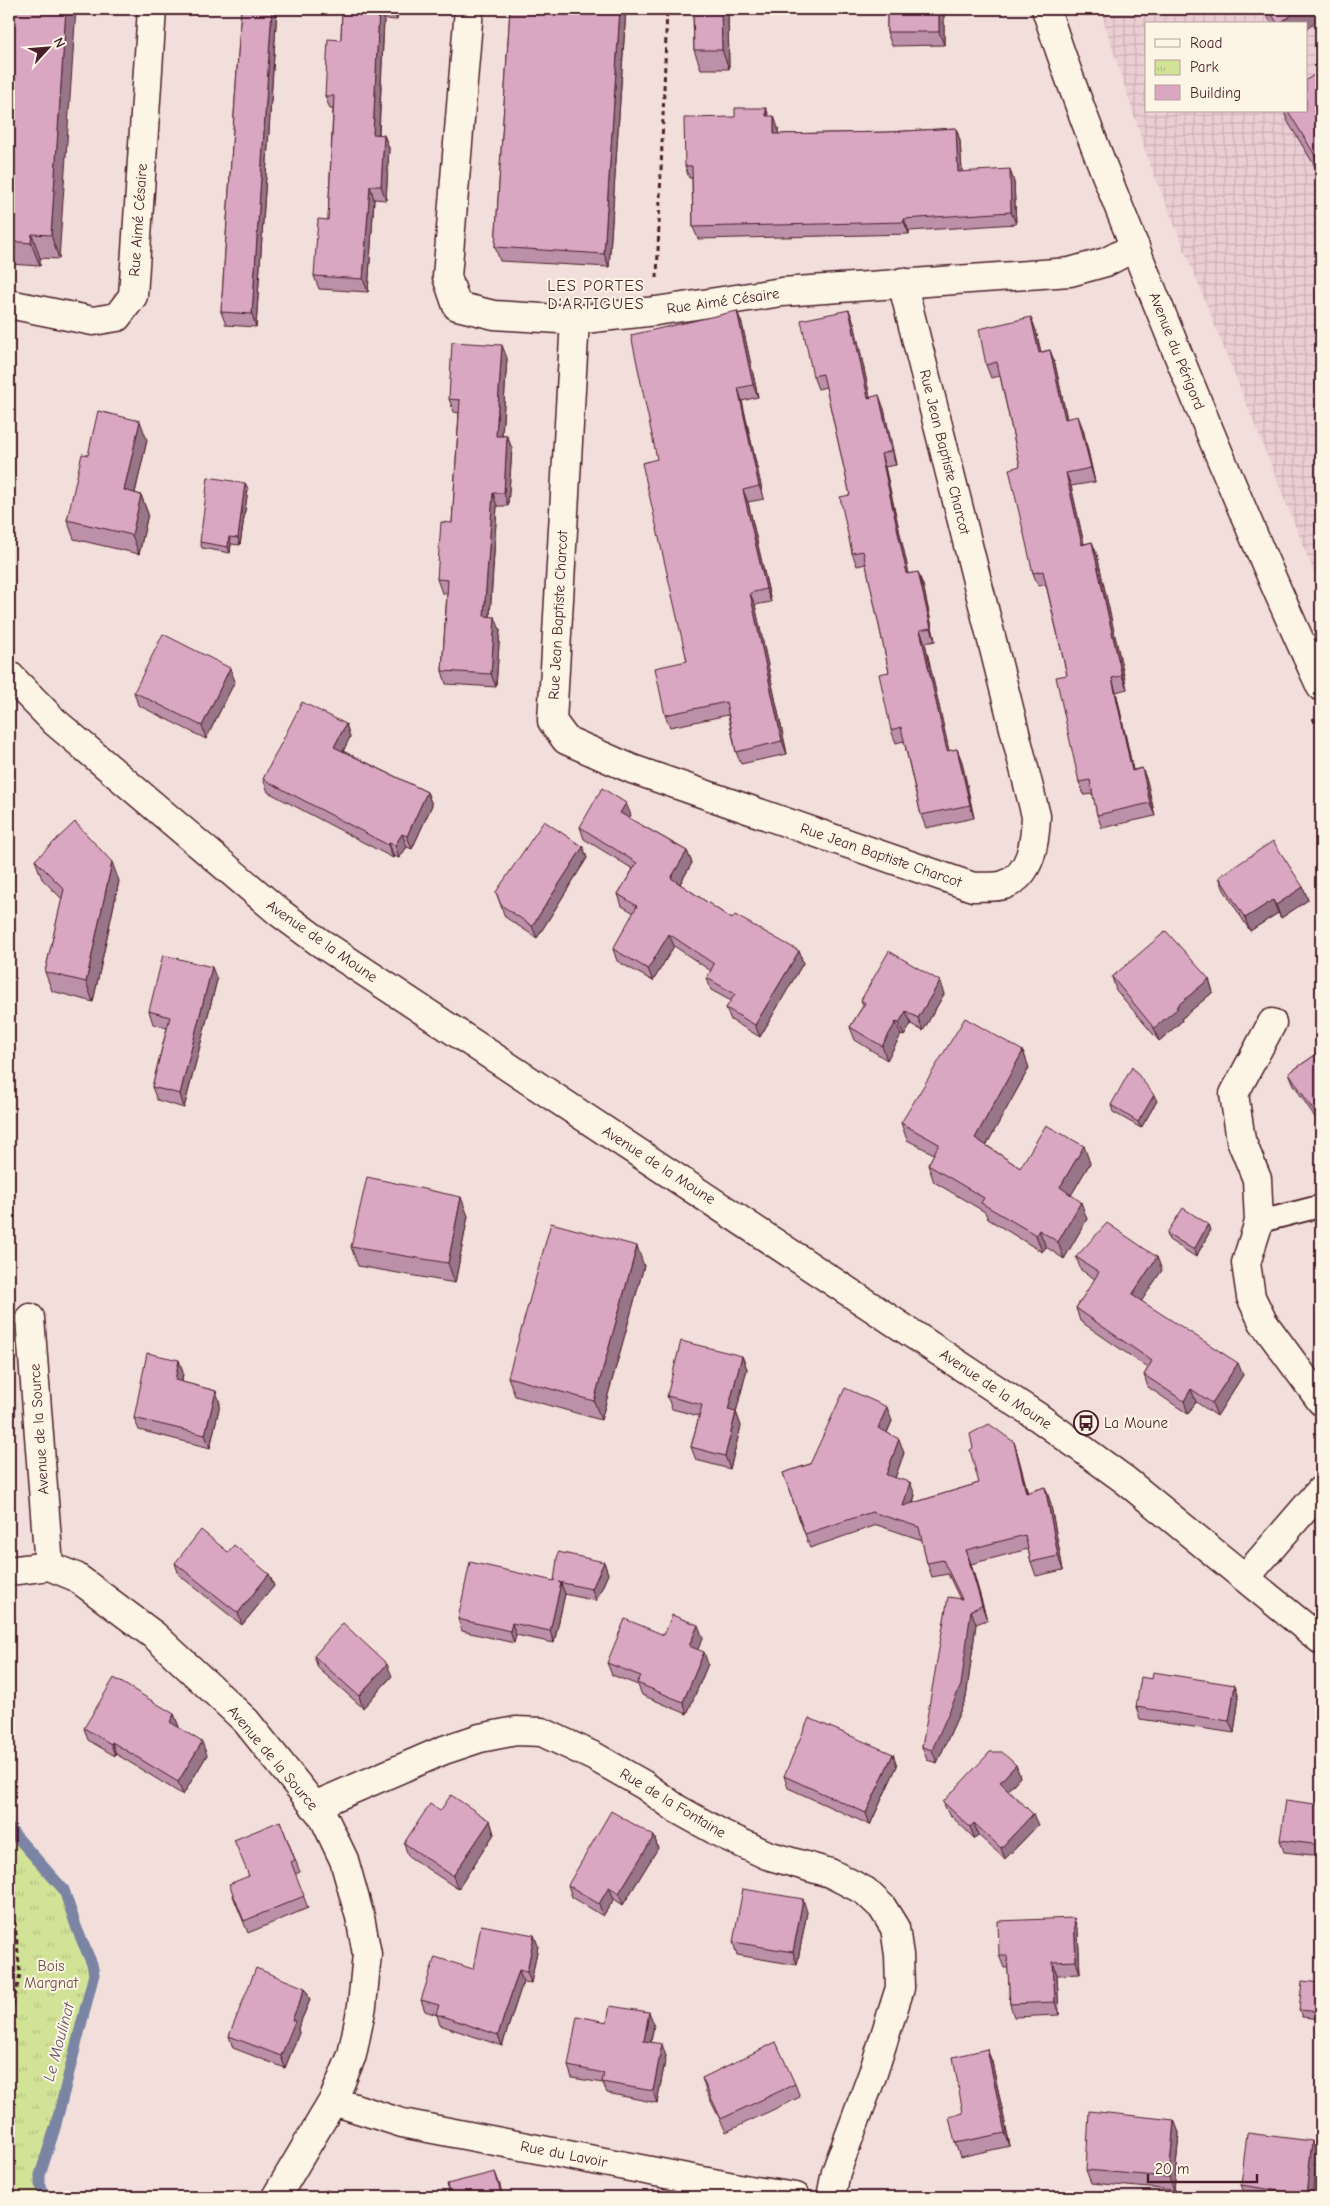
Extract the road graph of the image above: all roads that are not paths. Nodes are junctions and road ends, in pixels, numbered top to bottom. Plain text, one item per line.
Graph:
1 (152, 9) edge
2 (469, 9) edge
3 (1046, 9) edge
4 (1135, 247) junction
5 (902, 282) junction
6 (9, 304) edge
7 (575, 320) junction
8 (9, 675) edge
9 (1321, 687) edge
10 (1272, 1023) dead end
11 (1321, 1206) edge
12 (1259, 1222) junction
13 (30, 1318) dead end
14 (1321, 1401) edge
15 (1321, 1490) edge
16 (49, 1566) junction
17 (9, 1571) edge
18 (1245, 1578) junction
19 (1321, 1640) edge
20 (314, 1806) junction
21 (333, 2101) junction
22 (276, 2197) edge
23 (796, 2197) edge
24 (831, 2197) edge

1 - 6 street, Rue Aimé Césaire
2 - 7 street, Rue Aimé Césaire
3 - 4 street, Avenue du Périgord
4 - 5 street, Rue Aimé Césaire
4 - 9 street, Avenue du Périgord
5 - 7 street, Rue Aimé Césaire
5 - 7 street, Rue Jean Baptiste Charcot
8 - 18 street, Avenue de la Moune
10 - 12 street
11 - 12 lane
12 - 14 street
13 - 16 street, Avenue de la Source
15 - 18 street
16 - 17 street
16 - 20 street, Avenue de la Source
18 - 19 street, Avenue de la Moune
20 - 21 street, Avenue de la Source
20 - 24 street, Rue de la Fontaine
21 - 22 street, Avenue de la Source
21 - 23 street, Rue du Lavoir

